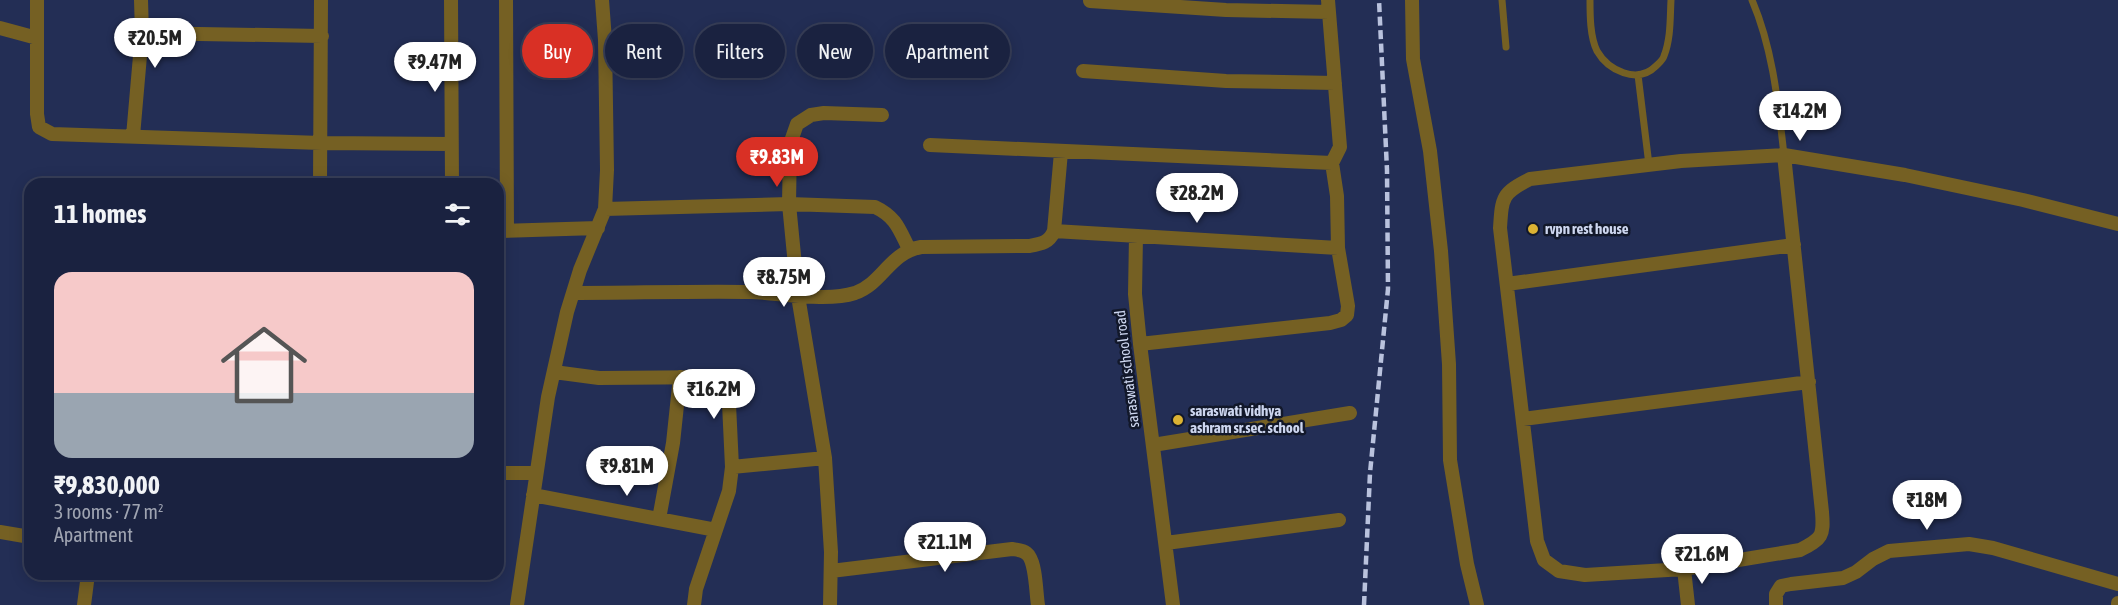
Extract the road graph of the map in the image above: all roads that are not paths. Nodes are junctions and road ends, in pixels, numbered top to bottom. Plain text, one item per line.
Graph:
1 (37, 0) edge
2 (141, 0) edge
3 (321, 0) edge
4 (451, 0) edge
5 (506, 0) edge
6 (602, 0) edge
7 (1412, 0) edge
8 (1502, 0) edge
9 (1590, 0) edge
10 (1671, 0) edge
11 (1752, 0) edge
12 (1090, 1) edge
13 (1329, 6) edge
14 (0, 28) edge
15 (142, 33) junction
16 (322, 36) junction
17 (37, 38) junction
18 (1506, 47) dead end
19 (1083, 71) dead end
20 (1638, 75) junction
21 (1335, 83) junction
22 (882, 115) dead end
23 (133, 136) junction
24 (321, 143) junction
25 (451, 144) junction
26 (930, 145) dead end
27 (1061, 152) junction
28 (1785, 155) junction
29 (1332, 163) junction
30 (1649, 165) junction
31 (320, 178) edge
32 (452, 178) edge
33 (503, 178) edge
34 (789, 204) junction
35 (605, 209) junction
36 (2118, 224) edge
37 (598, 228) junction
38 (504, 231) edge
39 (1054, 231) junction
40 (1136, 236) junction
41 (1794, 245) junction
42 (1338, 248) junction
43 (909, 249) junction
44 (1507, 284) junction
45 (573, 293) junction
46 (798, 296) junction
47 (1140, 344) junction
48 (554, 372) junction
49 (680, 377) junction
50 (1809, 382) junction
51 (1350, 413) dead end
52 (1523, 419) junction
53 (1153, 445) junction
54 (825, 458) junction
55 (732, 467) junction
56 (504, 473) edge
57 (537, 473) junction
58 (533, 495) junction
59 (659, 519) junction
60 (1339, 520) dead end
61 (716, 530) junction
62 (0, 532) edge
63 (24, 536) edge
64 (1166, 543) junction
65 (1684, 569) junction
66 (831, 571) junction
67 (87, 580) edge
68 (2118, 584) edge
69 (84, 605) edge
70 (517, 605) edge
71 (694, 605) edge
72 (830, 605) edge
73 (1038, 605) edge
74 (1173, 605) edge
75 (1477, 605) edge
76 (1688, 605) edge
77 (1776, 605) edge

1 - 17 street
2 - 15 street
3 - 16 street
4 - 25 street
5 - 33 street
6 - 35 street
7 - 75 street
8 - 18 lane
9 - 20 lane
10 - 20 lane
11 - 28 lane
12 - 13 street
13 - 21 street
14 - 17 street
15 - 16 street
15 - 23 street
16 - 24 street
17 - 23 street
19 - 21 street
20 - 30 lane
21 - 29 street
22 - 34 street
23 - 24 street
24 - 25 street
24 - 31 street
25 - 32 street
26 - 27 street
27 - 29 street
27 - 39 street
28 - 30 street
28 - 36 street
28 - 41 street
29 - 42 street
30 - 44 street
34 - 35 street
34 - 43 street
34 - 46 street
35 - 37 street
37 - 38 street
37 - 45 street
39 - 40 street
39 - 43 street
40 - 42 street
40 - 47 street, saraswati school road
41 - 44 street
41 - 50 street
42 - 47 street
43 - 46 street
44 - 52 street
45 - 46 street
45 - 48 street
46 - 54 street
47 - 53 street, saraswati school road
48 - 49 street
48 - 57 street
49 - 55 street
49 - 59 street
50 - 52 street
50 - 65 street
51 - 53 street
52 - 65 street
53 - 64 street, saraswati school road
54 - 55 street
54 - 66 street
55 - 61 street
56 - 57 street
57 - 58 street
58 - 59 street
58 - 70 street
59 - 61 street
60 - 64 street
61 - 71 street
62 - 63 street
64 - 74 street, saraswati school road
65 - 76 street
66 - 72 street
66 - 73 street
67 - 69 street
68 - 77 street

